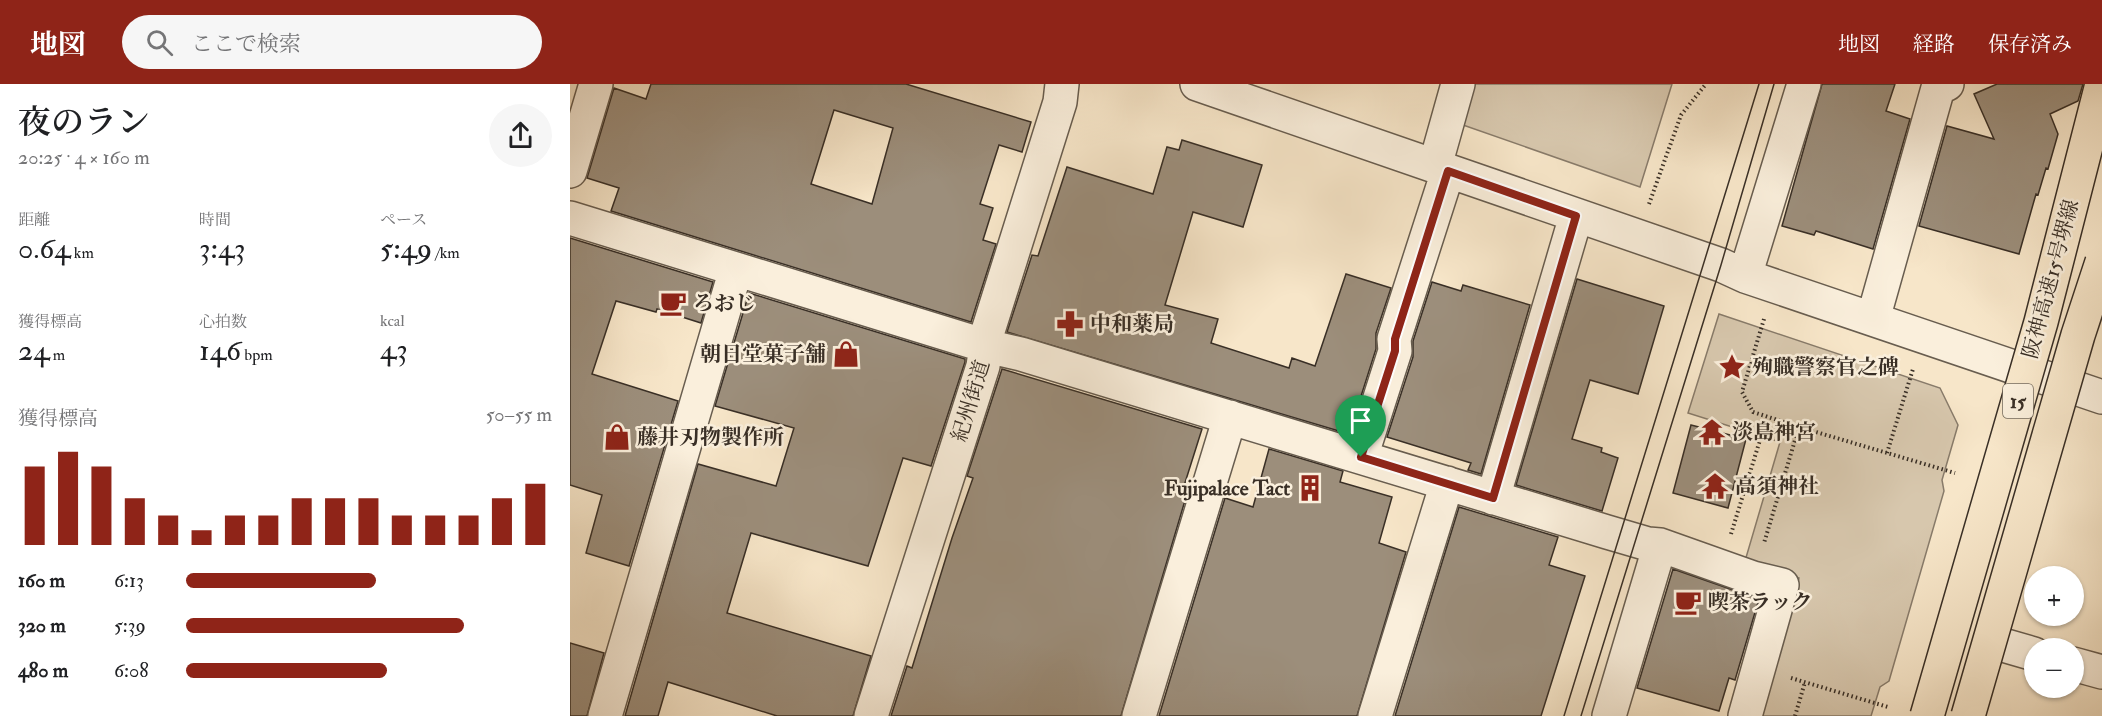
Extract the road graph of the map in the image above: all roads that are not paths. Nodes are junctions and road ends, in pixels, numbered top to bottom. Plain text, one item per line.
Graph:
1 (596, 84) edge
2 (1062, 84) edge
3 (1197, 84) edge
4 (1458, 84) edge
5 (1804, 84) edge
6 (2102, 84) edge
7 (1941, 85) edge
8 (1441, 169) junction
9 (570, 171) edge
10 (1576, 216) junction
11 (570, 218) edge
12 (2102, 262) edge
13 (736, 269) junction
14 (1745, 276) junction
15 (1873, 319) junction
16 (986, 346) junction
17 (2021, 369) junction
18 (2068, 386) junction
19 (2102, 397) edge
20 (1230, 417) junction
21 (1361, 457) junction
22 (1447, 483) junction
23 (1493, 498) junction
24 (1660, 544) junction
25 (1996, 643) junction
26 (2024, 651) edge
27 (2084, 667) edge
28 (2102, 672) edge
29 (605, 716) edge
30 (871, 716) edge
31 (1139, 716) edge
32 (1375, 716) edge
33 (1609, 716) edge
34 (1745, 716) edge
35 (1919, 716) edge
36 (1927, 716) edge
37 (1968, 716) edge
38 (1974, 716) edge

1 - 9 street
2 - 16 street, 紀州街道
3 - 8 street
4 - 8 street
5 - 14 street
6 - 36 highway, 阪神高速15号堺線 / 15, bridge
7 - 15 street
8 - 10 street
8 - 21 street
10 - 14 street
10 - 23 street
11 - 13 street
12 - 37 highway, 阪神高速15号堺線 / 15, bridge
13 - 16 street
13 - 29 street
14 - 15 street
15 - 17 street
16 - 20 street
16 - 30 street, 紀州街道
17 - 18 street
17 - 35 street
18 - 19 street
18 - 25 street
20 - 21 street
20 - 31 street
21 - 22 street
22 - 23 street
22 - 32 street
23 - 24 street
24 - 33 street
24 - 34 street
25 - 26 street
25 - 38 street
27 - 28 street

